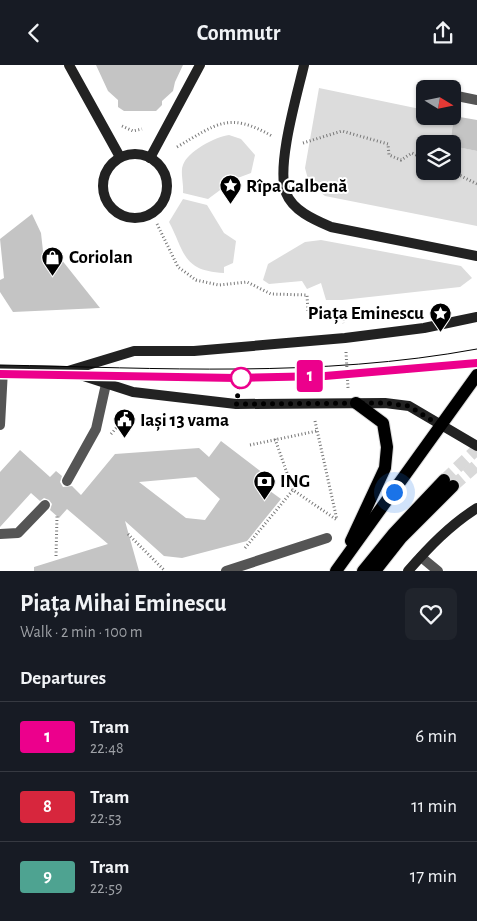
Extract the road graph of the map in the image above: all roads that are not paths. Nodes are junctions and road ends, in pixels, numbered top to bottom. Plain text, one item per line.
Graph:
1 (68, 65) edge
2 (200, 65) edge
3 (304, 65) edge
4 (461, 97) edge
5 (477, 100) edge
6 (120, 157) junction
7 (150, 158) junction
8 (477, 256) edge
9 (477, 317) edge
10 (2, 370) edge
11 (68, 371) junction
12 (477, 375) edge
13 (106, 384) junction
14 (353, 403) junction
15 (0, 425) edge
16 (441, 426) junction
17 (477, 446) edge
18 (67, 481) dead end
19 (45, 505) dead end
20 (477, 508) edge
21 (0, 534) edge
22 (328, 538) dead end
23 (421, 557) junction
24 (338, 568) edge
25 (226, 571) edge
26 (363, 571) edge
27 (376, 571) edge
28 (408, 571) edge
29 (438, 571) edge

1 - 6 main road
2 - 7 main road
3 - 8 main road
4 - 5 street
6 - 7 main road
6 - 7 main road
9 - 11 main road
10 - 11 main road
10 - 15 street
11 - 13 main road
12 - 16 main road
13 - 14 main road
13 - 18 street
14 - 16 main road
14 - 24 main road
16 - 17 main road
16 - 24 main road
19 - 21 street
20 - 23 main road
22 - 25 street
23 - 28 main road
23 - 29 street
26 - 27 main road

